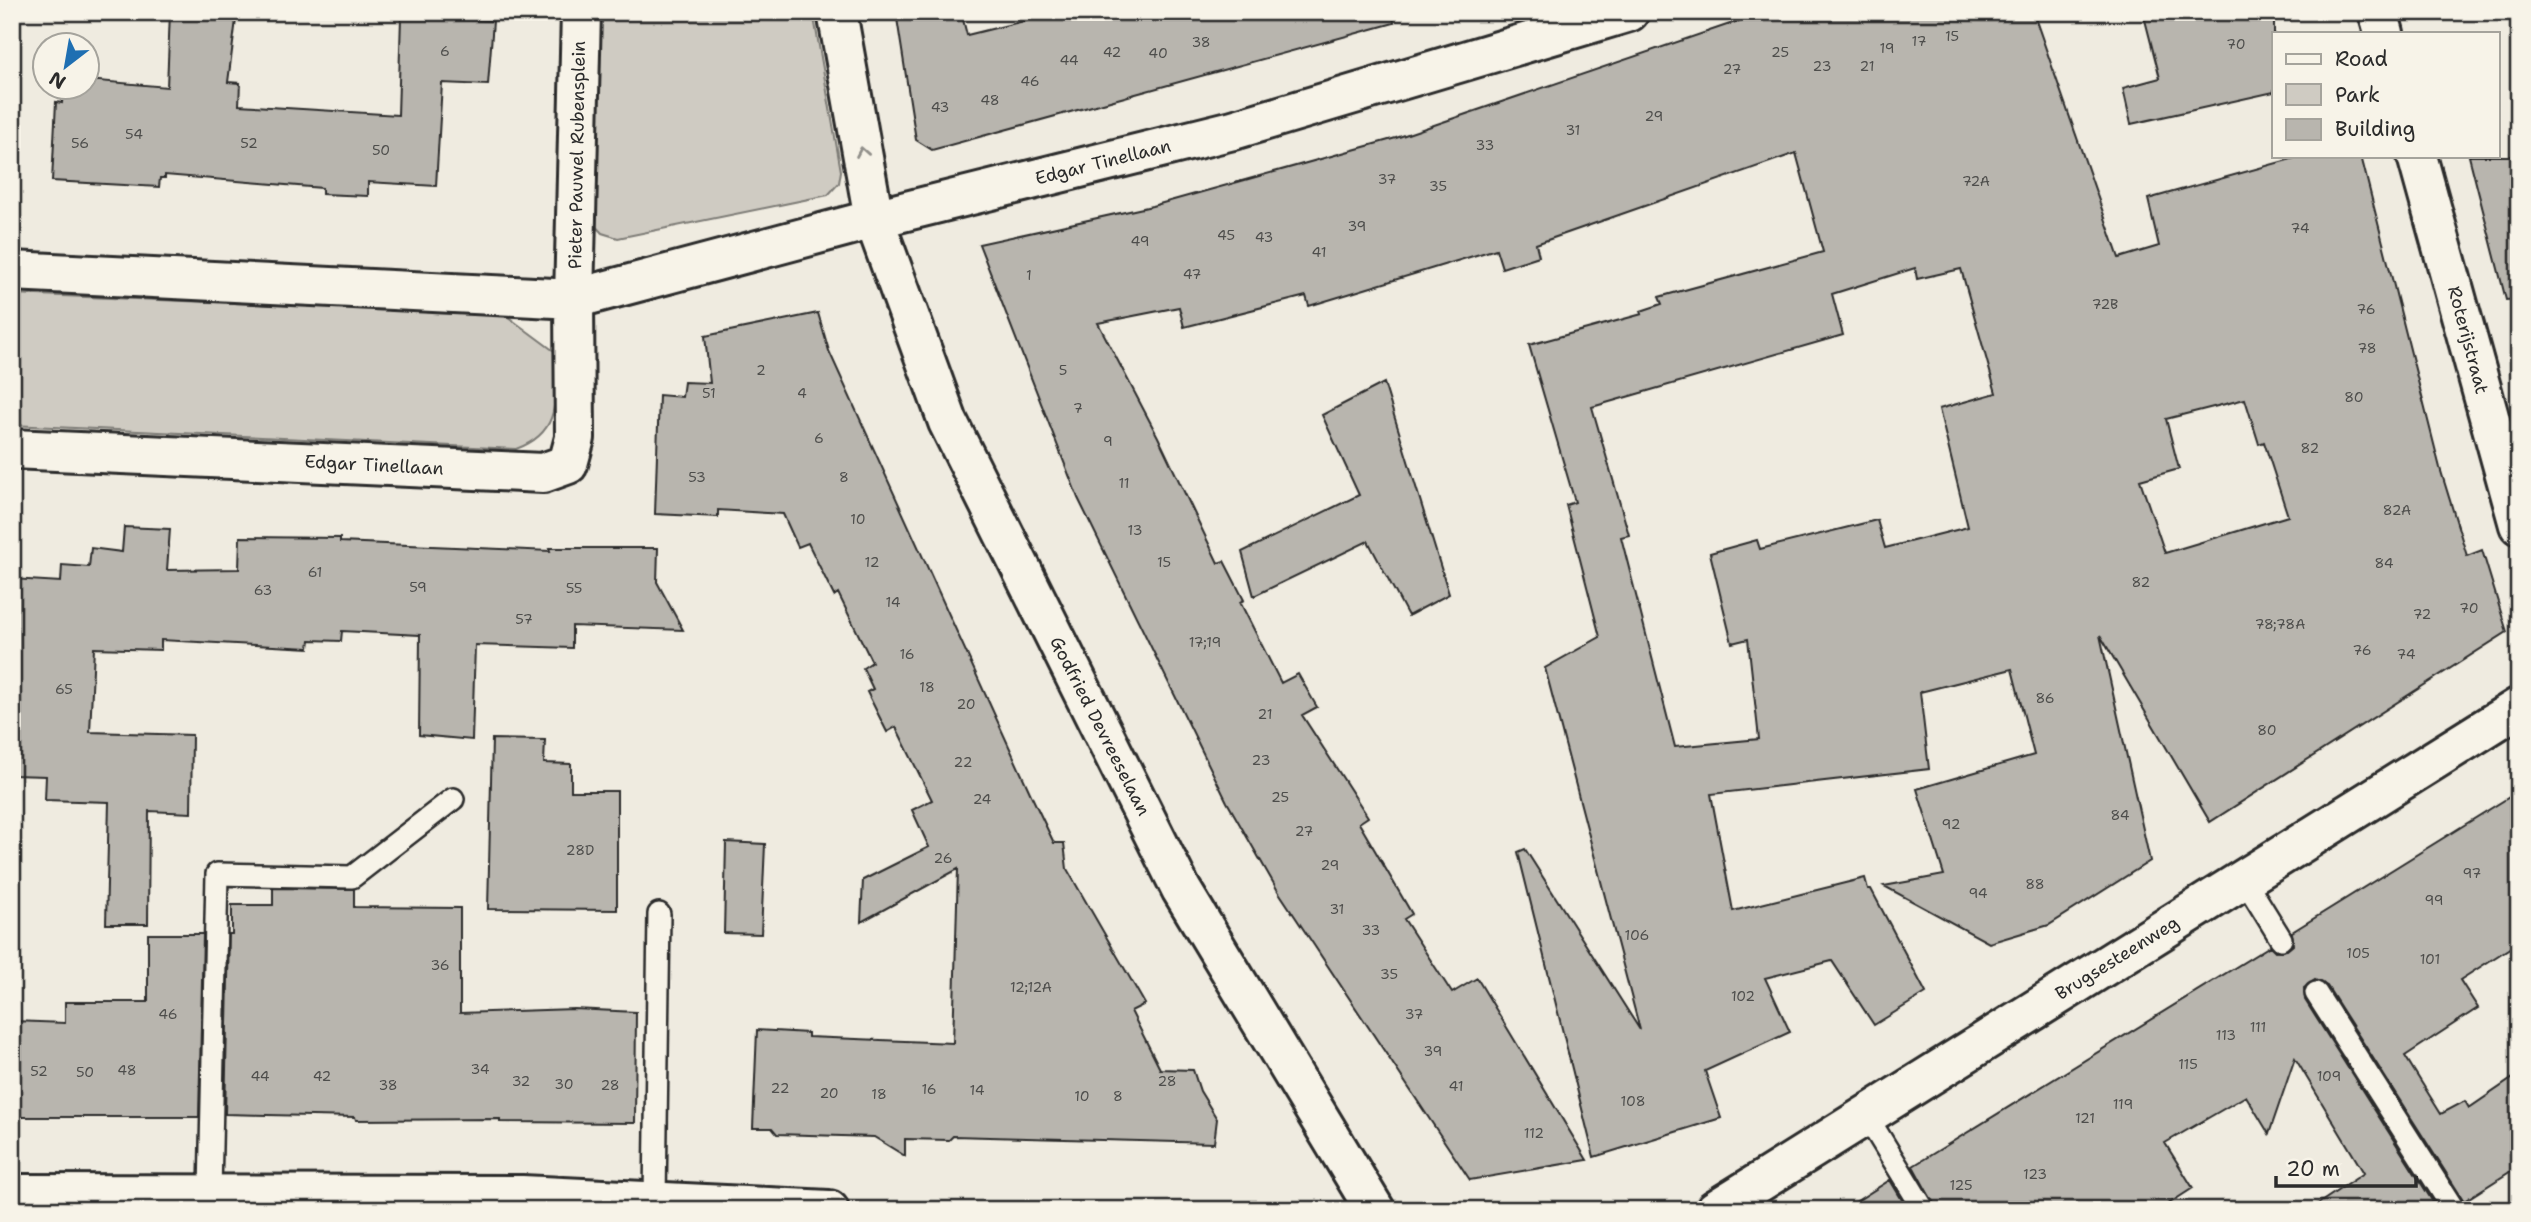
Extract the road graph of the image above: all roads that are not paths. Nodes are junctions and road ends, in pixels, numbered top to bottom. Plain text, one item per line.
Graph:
1 (581, 12) edge
2 (837, 12) edge
3 (2378, 12) edge
4 (1614, 15) edge
5 (2384, 32) edge
6 (2418, 158) edge
7 (874, 219) junction
8 (12, 271) edge
9 (574, 299) junction
10 (12, 449) edge
11 (2519, 524) edge
12 (2519, 707) edge
13 (453, 799) dead end
14 (2244, 879) junction
15 (659, 914) dead end
16 (2281, 939) dead end
17 (2316, 993) dead end
18 (1866, 1115) junction
19 (210, 1192) junction
20 (12, 1194) edge
21 (655, 1199) junction
22 (829, 1210) edge
23 (1375, 1210) edge
24 (1715, 1210) edge
25 (1924, 1210) edge
26 (2454, 1210) edge

1 - 9 street, Pieter Pauwel Rubensplein
7 -> 2 street
3 - 5 street
4 - 7 street, Edgar Tinellaan
6 - 11 street, Roterijstraat
7 - 9 street, Edgar Tinellaan
7 - 23 street, Godfried Devreeselaan
8 - 9 street, Edgar Tinellaan
9 - 10 street, Edgar Tinellaan
12 - 14 street, Brugsesteenweg
13 - 19 lane
14 - 16 lane
14 - 18 street, Brugsesteenweg
15 - 21 lane
17 - 26 lane
18 - 24 street, Brugsesteenweg
18 - 25 lane
19 - 20 street
19 - 21 street
21 - 22 street

